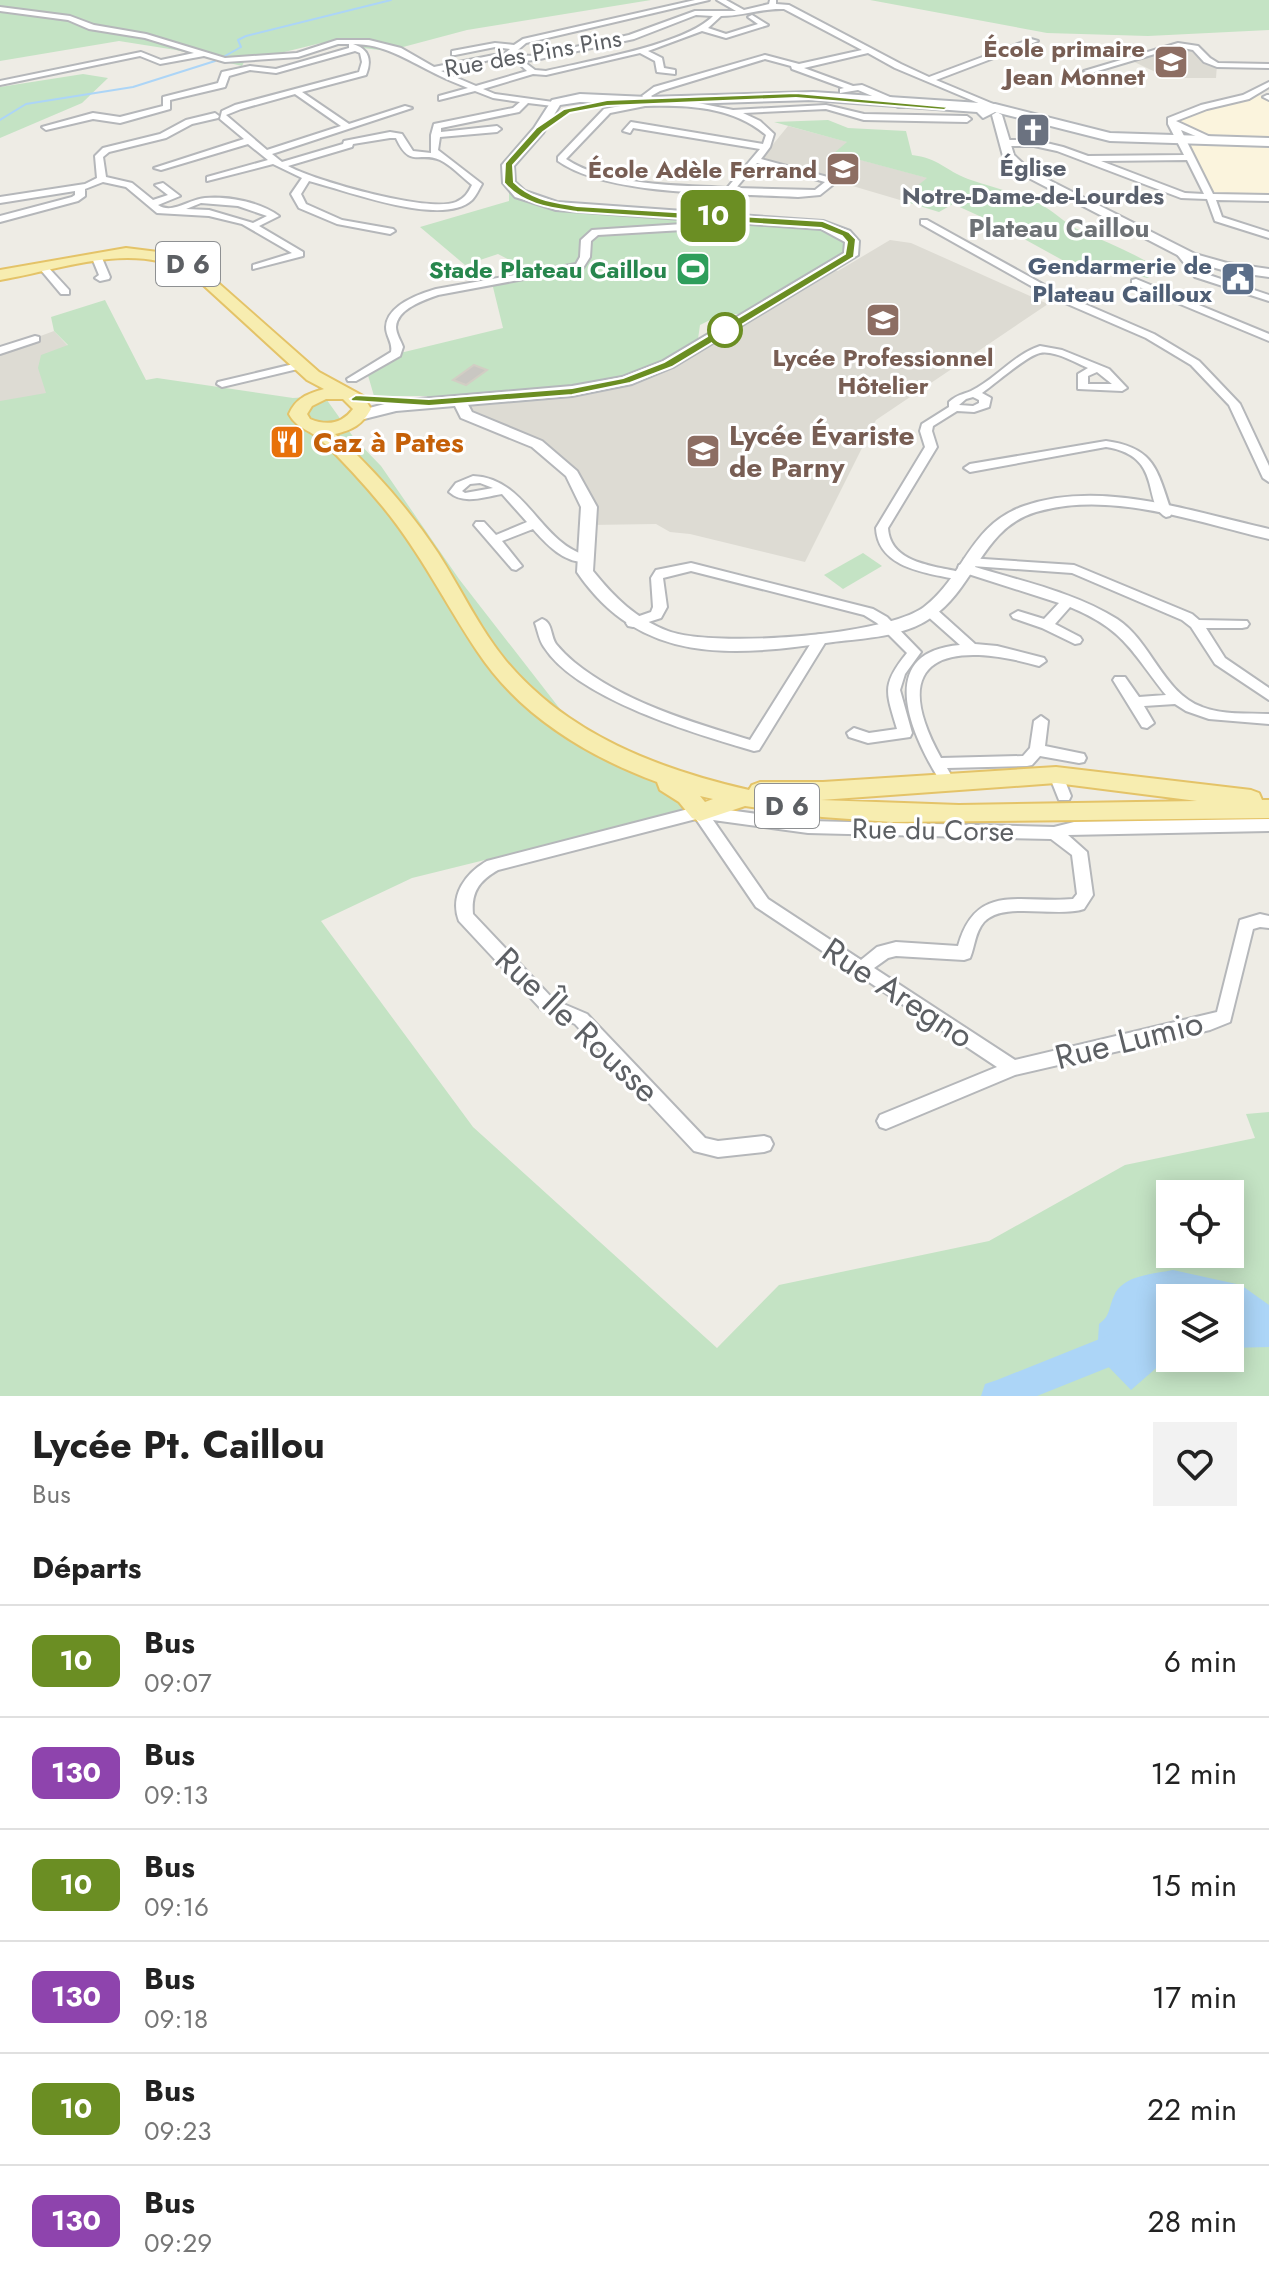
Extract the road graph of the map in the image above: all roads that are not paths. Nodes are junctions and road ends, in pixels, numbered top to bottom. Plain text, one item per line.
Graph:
1 (705, 0) edge
2 (721, 0) edge
3 (777, 2) edge
4 (0, 9) edge
5 (744, 12) junction
6 (719, 14) junction
7 (752, 17) dead end
8 (597, 19) dead end
9 (610, 23) junction
10 (703, 29) junction
11 (631, 37) junction
12 (1034, 41) dead end
13 (332, 43) junction
14 (516, 47) junction
15 (358, 48) junction
16 (640, 50) junction
17 (869, 51) junction
18 (202, 53) junction
19 (455, 53) dead end
20 (505, 57) junction
21 (518, 58) junction
22 (799, 66) junction
23 (1269, 66) edge
24 (433, 70) junction
25 (1088, 71) dead end
26 (533, 72) junction
27 (672, 72) dead end
28 (930, 79) junction
29 (0, 83) edge
30 (1266, 85) edge
31 (474, 88) junction
32 (850, 88) junction
33 (297, 92) junction
34 (1250, 94) junction
35 (832, 96) junction
36 (1268, 97) edge
37 (442, 98) dead end
38 (526, 101) junction
39 (687, 101) junction
40 (590, 102) junction
41 (662, 102) junction
42 (900, 103) junction
43 (553, 105) junction
44 (408, 108) dead end
45 (724, 110) junction
46 (567, 111) junction
47 (988, 112) junction
48 (221, 115) junction
49 (904, 117) junction
50 (1172, 124) junction
51 (46, 127) dead end
52 (348, 127) junction
53 (497, 129) dead end
54 (539, 130) junction
55 (627, 131) dead end
56 (435, 135) junction
57 (251, 140) junction
58 (1181, 140) junction
59 (1213, 140) junction
60 (1269, 142) edge
61 (1004, 143) junction
62 (766, 147) junction
63 (266, 153) junction
64 (440, 156) junction
65 (1191, 157) junction
66 (1087, 159) junction
67 (756, 160) junction
68 (279, 163) junction
69 (158, 168) dead end
70 (307, 177) junction
71 (102, 179) junction
72 (210, 179) dead end
73 (160, 185) dead end
74 (80, 187) junction
75 (731, 188) junction
76 (1211, 198) junction
77 (1269, 198) edge
78 (0, 200) edge
79 (151, 204) junction
80 (176, 212) junction
81 (719, 216) junction
82 (0, 219) edge
83 (924, 222) dead end
84 (253, 226) junction
85 (390, 231) dead end
86 (1269, 235) edge
87 (97, 258) junction
88 (1185, 259) junction
89 (256, 267) dead end
90 (42, 268) junction
91 (0, 273) edge
92 (1269, 273) edge
93 (100, 278) dead end
94 (1136, 282) dead end
95 (65, 292) dead end
96 (1269, 298) edge
97 (1269, 338) edge
98 (35, 339) dead end
99 (0, 351) edge
100 (1094, 369) dead end
101 (307, 371) junction
102 (222, 384) dead end
103 (310, 399) junction
104 (459, 400) junction
105 (352, 402) junction
106 (318, 428) junction
107 (970, 468) dead end
108 (1269, 478) edge
109 (505, 490) dead end
110 (1166, 513) junction
111 (536, 523) junction
112 (480, 525) dead end
113 (1269, 534) edge
114 (494, 540) junction
115 (584, 559) junction
116 (516, 566) dead end
117 (964, 569) junction
118 (1067, 602) junction
119 (930, 611) junction
120 (1018, 615) dead end
121 (542, 623) dead end
122 (633, 623) junction
123 (1196, 624) junction
124 (1242, 624) dead end
125 (1047, 625) junction
126 (891, 628) junction
127 (821, 638) junction
128 (1075, 640) dead end
129 (970, 647) junction
130 (1039, 661) dead end
131 (1120, 680) dead end
132 (1269, 695) edge
133 (1179, 699) junction
134 (1135, 702) junction
135 (1269, 719) edge
136 (1041, 721) dead end
137 (1147, 723) dead end
138 (854, 733) dead end
139 (1037, 750) junction
140 (1079, 758) dead end
141 (630, 762) junction
142 (942, 772) junction
143 (745, 795) junction
144 (1263, 803) edge
145 (700, 812) junction
146 (1269, 825) edge
147 (1109, 827) junction
148 (1054, 833) junction
149 (1079, 852) junction
150 (468, 884) joint
151 (1269, 922) edge
152 (861, 969) junction
153 (1013, 1068) junction
154 (886, 1121) dead end
155 (764, 1144) dead end

1 - 9 street
2 - 5 street
3 - 5 street, Rue des Pins Pins
3 - 17 street
4 - 18 street
5 - 6 street, Rue des Pins Pins
6 - 10 street
6 - 11 street, Rue des Pins Pins
7 - 10 street
8 - 9 street
9 - 11 street
9 - 14 street
10 - 16 street
11 - 21 street, Rue des Pins Pins
12 - 28 street
13 - 15 street
13 - 18 street
13 - 24 street
14 - 19 street
14 - 20 street
15 - 33 street
15 - 51 street
16 - 26 street
16 - 27 street
17 - 22 street
17 - 28 street
18 - 29 street
20 - 21 street, Rue des Pins Pins
20 - 24 street, Rue des Pins Pins
21 - 26 street
22 - 32 street
22 - 41 street
23 - 25 street
24 - 31 street
26 - 31 street
28 - 47 street
30 - 34 street
31 - 37 street
31 - 38 street
32 - 35 street
32 - 42 street
33 - 48 street
33 - 52 street
34 - 36 street
34 - 50 street
35 - 39 main road
35 - 42 main road
38 - 43 street
38 - 56 street
39 - 41 main road
39 - 45 street
40 - 41 main road
40 - 43 main road
40 - 46 main road
41 - 75 street
42 - 47 main road
42 - 49 street
43 - 46 main road
43 - 54 main road
44 - 52 street
45 - 49 street
45 - 62 street
46 - 54 main road
47 - 49 street
47 - 58 main road
47 - 61 street
48 - 57 street
48 - 71 street
50 - 58 street
50 - 59 street
52 - 63 street
53 - 56 street
54 - 81 main road
55 - 62 street
56 - 64 street
57 - 63 street
57 - 69 street
58 - 59 main road
58 - 65 street
59 - 60 main road
61 - 66 street
61 - 88 street
62 - 67 street
63 - 68 street
64 - 68 street
64 - 70 street
65 - 66 street
65 - 76 street
66 - 76 street
67 - 75 street
67 - 75 street
68 - 70 street
68 - 72 street
70 - 85 street
71 - 74 street
71 - 79 street
73 - 79 street
74 - 78 street
74 - 82 street
76 - 77 street
76 - 86 street
79 - 80 street
80 - 84 street
80 - 84 street
81 - 104 main road
81 - 105 street
83 - 108 street
84 - 89 street
87 - 90 main road, D 6
87 - 93 street
87 - 101 main road, D 6
88 - 92 street
88 - 96 street
90 - 91 main road, D 6
90 - 95 street
94 - 97 street
98 - 99 street
100 - 117 street
101 - 102 street
101 - 103 main road
101 - 105 main road, D 6
103 - 105 main road
103 - 106 main road
104 - 105 main road
104 - 115 street
105 - 106 main road
105 - 143 main road, D 6
106 - 141 main road, D 6
107 - 110 street
109 - 111 street
110 - 113 street
110 - 117 street
111 - 114 street
111 - 115 street
112 - 114 street
114 - 116 street
115 - 122 street
117 - 118 street
117 - 119 street
117 - 123 street
118 - 125 street
118 - 133 street
119 - 126 street
119 - 129 street
120 - 125 street
121 - 127 street
122 - 126 street
122 - 127 street
123 - 124 street
123 - 132 street
125 - 128 street
126 - 127 street
126 - 138 street
129 - 130 street
129 - 142 street
131 - 134 street
133 - 134 street
133 - 135 street
134 - 137 street
136 - 139 street
139 - 140 street
139 - 142 street
141 - 143 main road, D 6
141 - 145 main road
142 - 143 main road
142 - 144 main road
143 - 144 main road, D 6
143 - 145 main road
145 - 148 street, Rue du Corse
145 - 150 street, Rue du Corse
145 - 152 street, Rue Aregno
146 - 147 street, Rue du Corse
147 - 148 street, Rue du Corse
147 - 149 street
148 - 149 street
149 - 152 street
150 - 155 street, Rue Île Rousse
151 - 153 street, Rue Lumio
152 - 153 street, Rue Aregno
153 - 154 street, Rue Aregno

